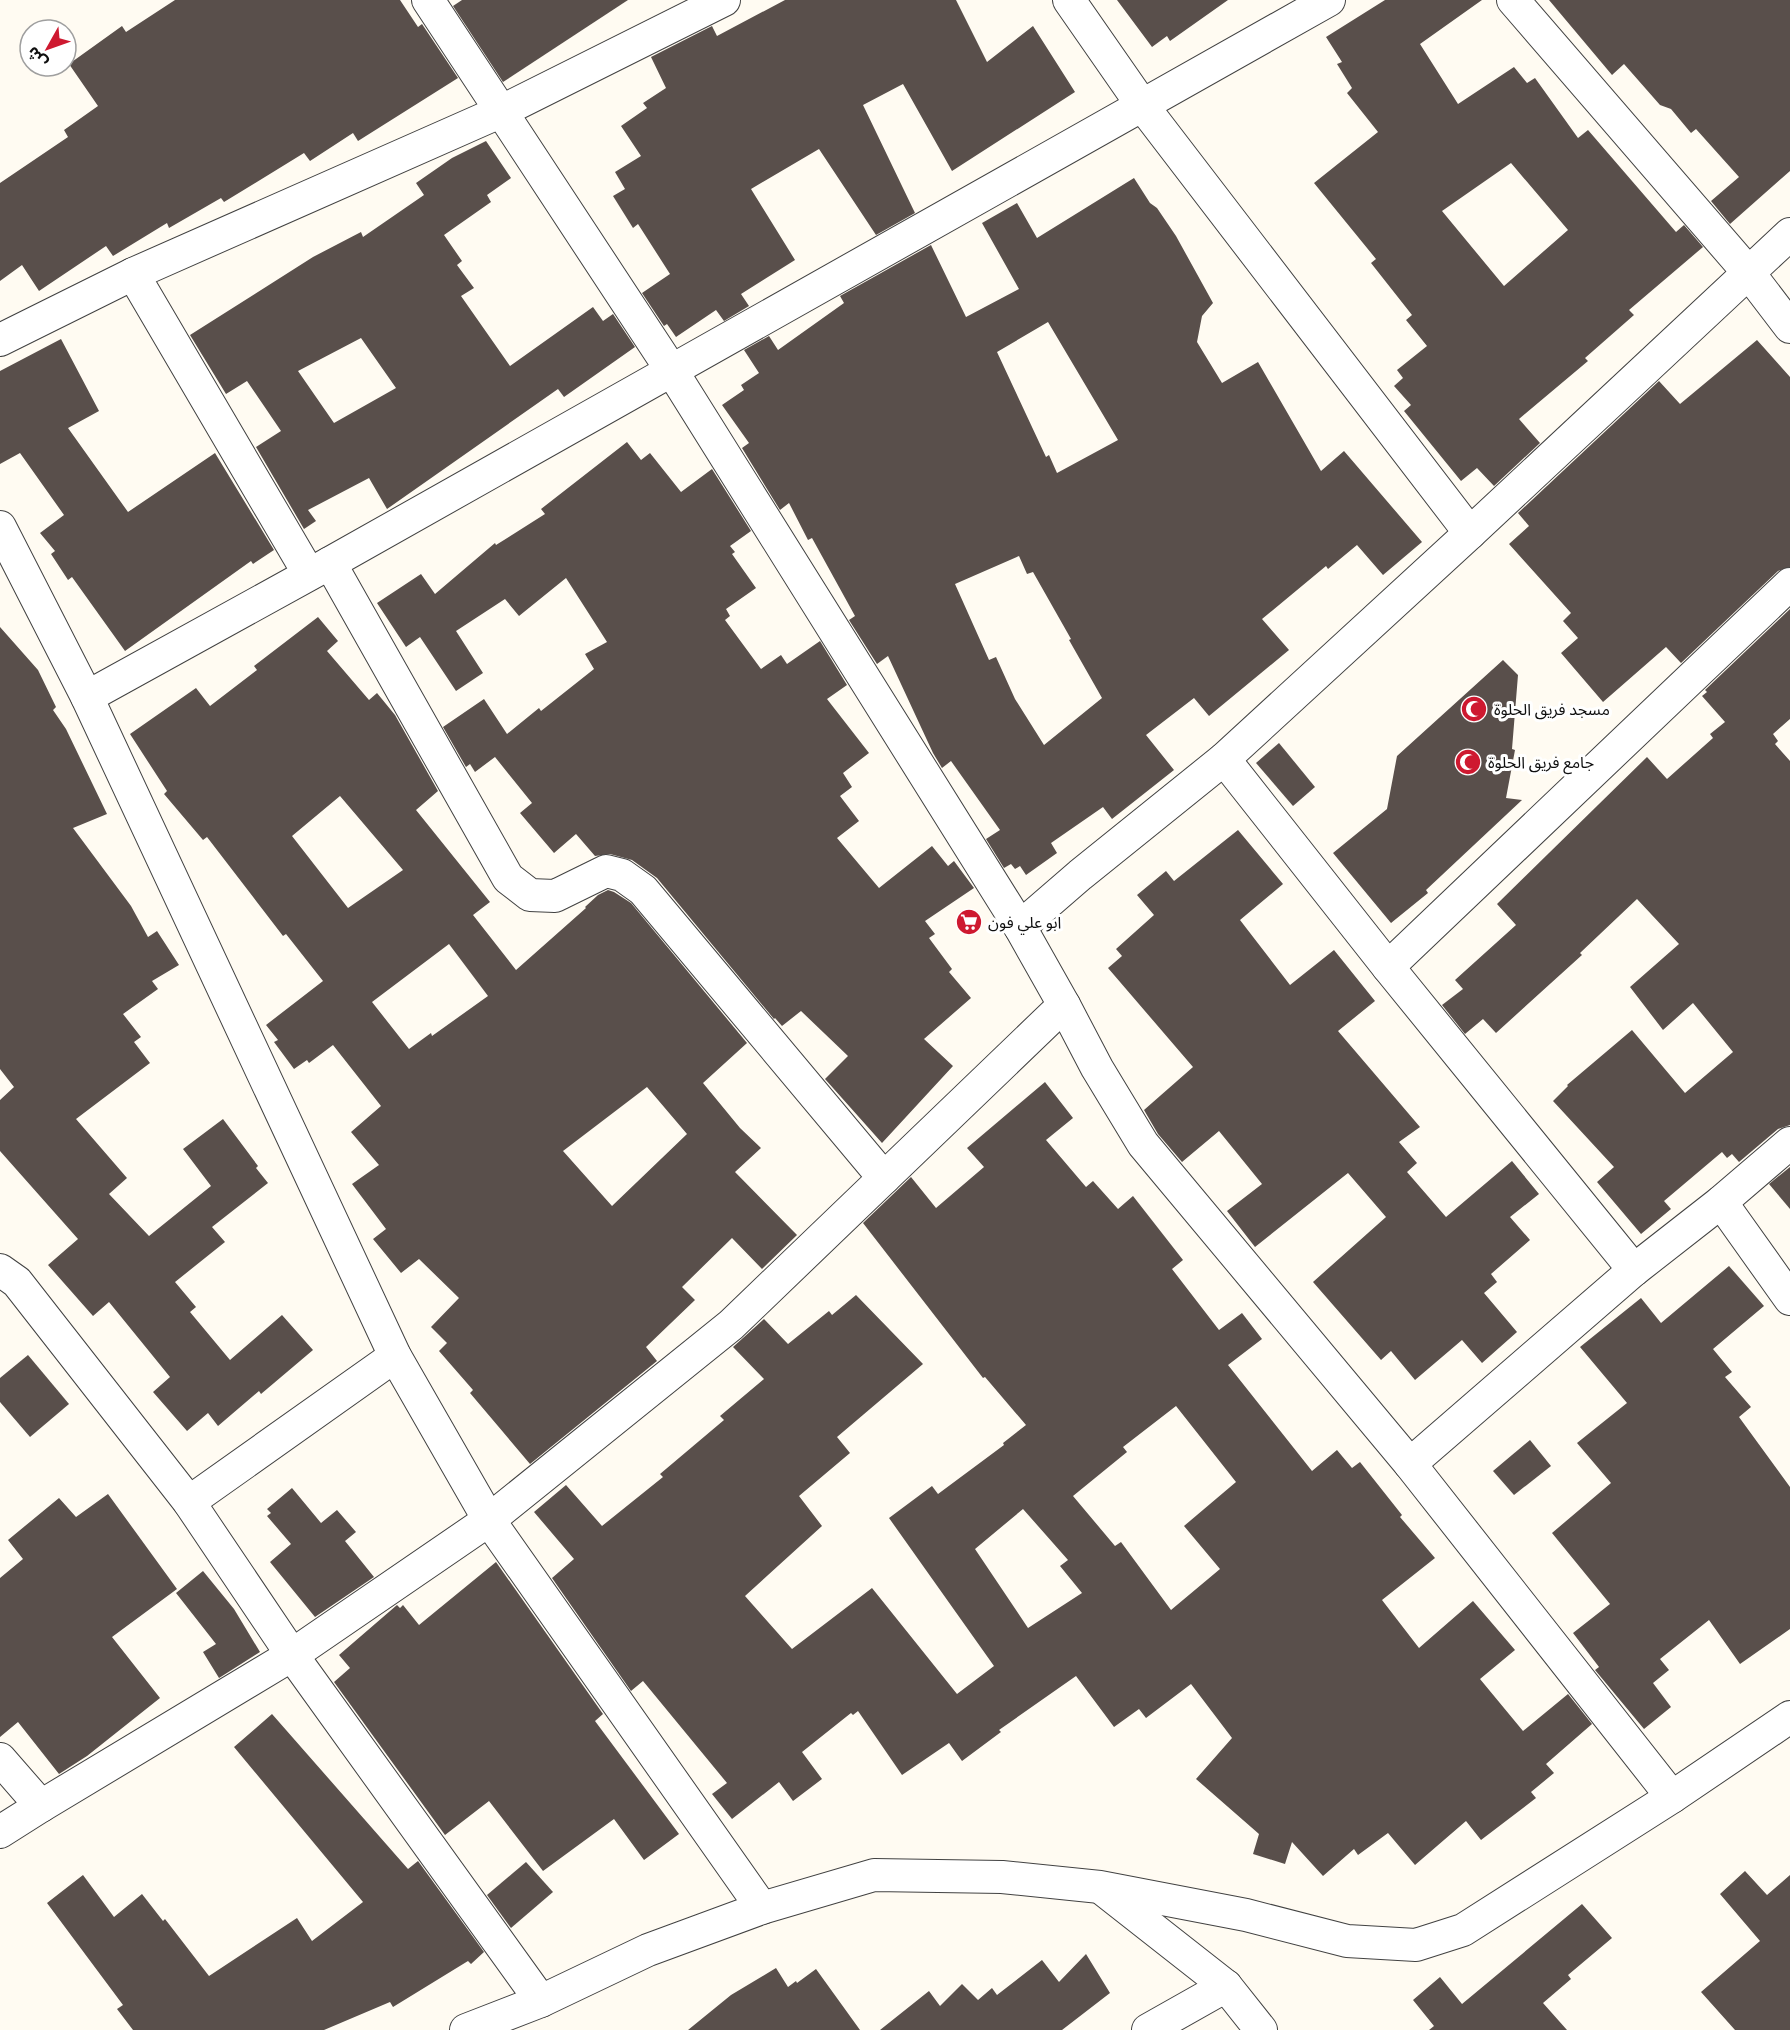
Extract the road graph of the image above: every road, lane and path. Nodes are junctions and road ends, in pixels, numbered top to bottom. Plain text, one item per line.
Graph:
1 (428, 0) edge
2 (724, 0) edge
3 (1069, 0) edge
4 (1329, 0) edge
5 (1513, 0) edge
6 (1142, 105) junction
7 (502, 111) junction
8 (1790, 234) edge
9 (1748, 272) junction
10 (133, 274) junction
11 (1790, 327) edge
12 (0, 340) edge
13 (672, 371) junction
14 (0, 527) edge
15 (1470, 533) junction
16 (319, 569) junction
17 (1790, 584) edge
18 (87, 697) junction
19 (1224, 759) junction
20 (1020, 927) junction
21 (1388, 967) junction
22 (1064, 1005) junction
23 (1790, 1143) edge
24 (884, 1178) junction
25 (1720, 1202) junction
26 (1634, 1270) junction
27 (6, 1282) edge
28 (1790, 1299) edge
29 (395, 1356) junction
30 (1410, 1464) junction
31 (189, 1502) junction
32 (489, 1520) junction
33 (292, 1655) junction
34 (1790, 1717) edge
35 (0, 1759) edge
36 (1672, 1797) junction
37 (41, 1806) junction
38 (0, 1832) edge
39 (1100, 1887) junction
40 (762, 1908) junction
41 (1226, 1986) junction
42 (541, 2001) junction
43 (471, 2029) edge
44 (1148, 2030) edge
45 (1261, 2030) edge

1 - 7 street
2 - 7 street
3 - 6 street
4 - 6 street
5 - 9 street
6 - 13 street
6 - 15 street
7 - 10 street
7 - 13 street
8 - 9 street
9 - 11 street
9 - 15 street
10 - 12 street
10 - 16 street
13 - 16 street
13 - 20 street
14 - 18 street
15 - 19 street
16 - 18 street
16 - 24 street
17 - 21 street
18 - 29 street
19 - 20 street
19 - 21 street
20 - 22 street
21 - 26 street
22 - 24 street
22 - 30 street
23 - 25 street
24 - 32 street
25 - 26 street
25 - 28 street
26 - 30 street
27 - 31 street
29 - 31 street
29 - 32 street
30 - 36 street
31 - 33 street
32 - 33 street
32 - 40 street
33 - 37 street
33 - 42 street
34 - 36 street
35 - 37 street
36 - 39 street
37 - 38 street
39 - 40 street
39 - 41 street
40 - 42 street
41 - 44 street
41 - 45 street
42 - 43 street

